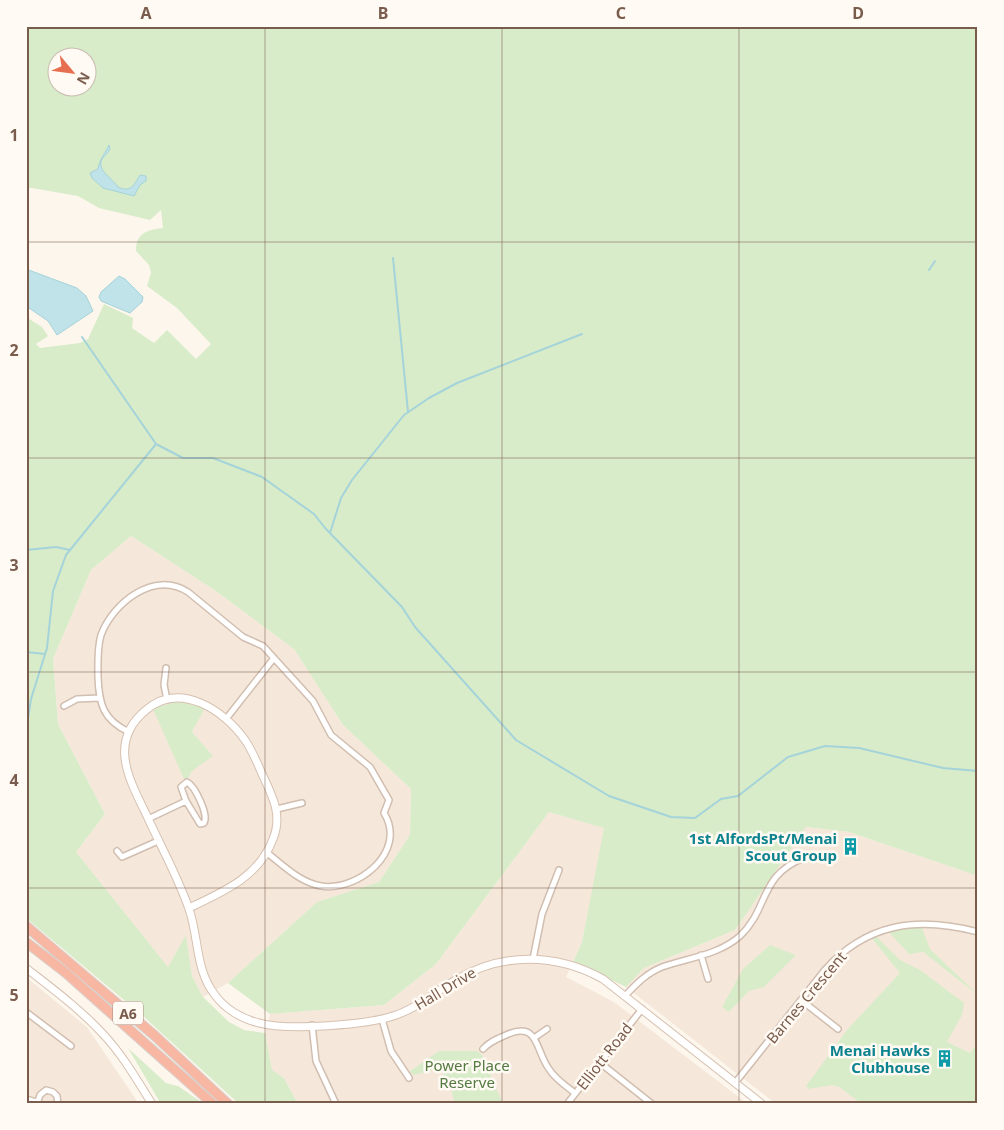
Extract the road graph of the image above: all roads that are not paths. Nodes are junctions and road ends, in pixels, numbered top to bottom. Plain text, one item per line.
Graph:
1 (274, 658) junction
2 (166, 668) dead end
3 (99, 698) junction
4 (167, 700) junction
5 (64, 706) dead end
6 (226, 719) junction
7 (129, 732) junction
8 (186, 801) junction
9 (302, 803) dead end
10 (277, 809) junction
11 (148, 819) junction
12 (158, 841) junction
13 (117, 851) dead end
14 (266, 852) junction
15 (804, 858) dead end
16 (559, 870) dead end
17 (188, 908) junction
18 (26, 926) edge
19 (978, 932) edge
20 (26, 942) edge
21 (701, 955) junction
22 (533, 959) junction
23 (26, 968) edge
24 (708, 979) dead end
25 (625, 996) junction
26 (801, 1000) junction
27 (642, 1009) junction
28 (26, 1012) edge
29 (382, 1019) junction
30 (312, 1025) junction
31 (547, 1029) dead end
32 (838, 1029) dead end
33 (534, 1038) junction
34 (70, 1046) dead end
35 (482, 1049) dead end
36 (600, 1062) junction
37 (409, 1078) dead end
38 (735, 1083) junction
39 (575, 1093) junction
40 (26, 1099) edge
41 (36, 1103) edge
42 (58, 1104) edge
43 (152, 1104) edge
44 (213, 1104) edge
45 (228, 1104) edge
46 (336, 1104) edge
47 (567, 1104) edge
48 (652, 1104) edge
49 (762, 1104) edge

1 - 3 street
1 - 6 street
1 - 14 street
2 - 4 street
3 - 5 street
3 - 7 street
4 - 6 street, Hall Drive
4 - 7 street, Hall Drive
6 - 10 street, Hall Drive
7 - 11 street, Hall Drive
8 - 8 street
8 - 11 street
9 - 10 street
10 - 14 street, Hall Drive
11 - 12 street, Hall Drive
12 - 13 street
12 - 17 street, Hall Drive
14 - 17 street, Hall Drive
15 - 21 street
16 - 22 street
17 - 30 street, Hall Drive
18 - 45 highway, A6
19 - 26 street, Barnes Crescent
20 - 44 highway, A6
21 - 24 street
21 - 25 street
22 - 25 street, Hall Drive
22 - 29 street, Hall Drive
23 - 43 street
25 - 27 street, Hall Drive
26 - 32 street
26 - 38 street, Barnes Crescent
27 - 36 street, Elliott Road
27 - 38 street, Hall Drive
28 - 34 street
29 - 30 street, Hall Drive
29 - 37 street
30 - 46 street
31 - 33 street
33 - 35 street
33 - 39 street
36 - 39 street, Elliott Road
36 - 48 street
38 - 49 street, Hall Drive
39 - 47 street, Elliott Road
40 - 41 street
41 - 42 street

